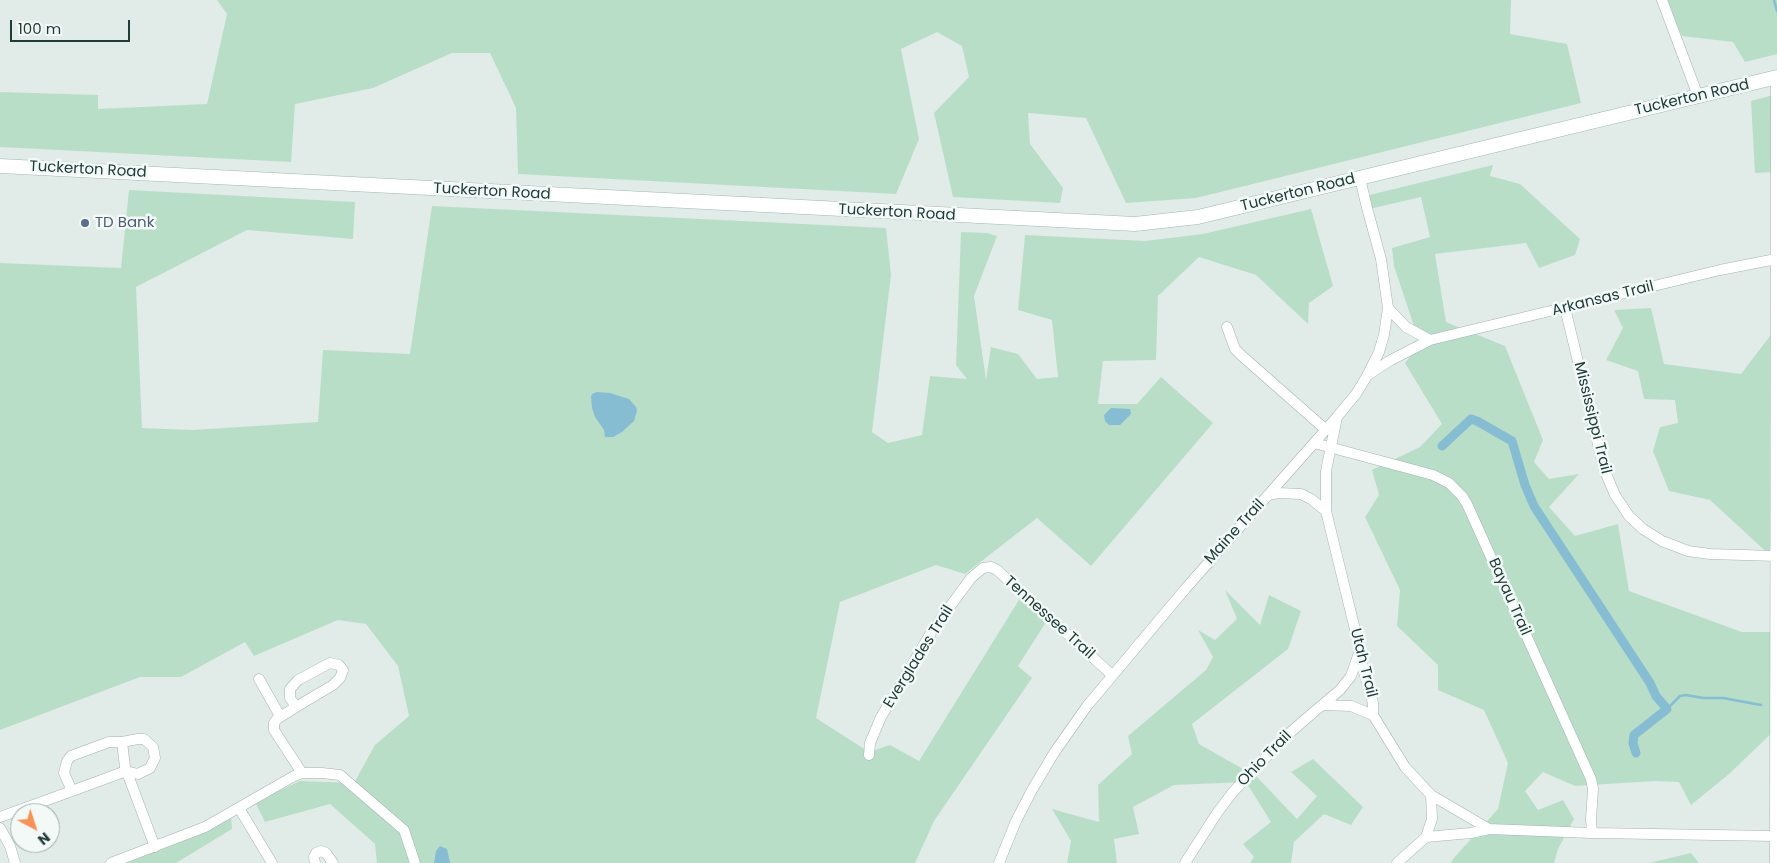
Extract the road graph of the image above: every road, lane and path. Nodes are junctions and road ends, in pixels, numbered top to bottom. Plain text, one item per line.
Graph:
1 (1662, 0) edge
2 (1776, 78) edge
3 (1698, 96) junction
4 (0, 166) edge
5 (1360, 178) junction
6 (1776, 259) edge
7 (1388, 308) junction
8 (1565, 308) junction
9 (1226, 327) dead end
10 (1430, 340) junction
11 (1368, 376) junction
12 (1337, 417) junction
13 (1325, 429) junction
14 (1314, 443) junction
15 (1330, 448) junction
16 (1268, 495) junction
17 (1326, 511) junction
18 (1776, 556) junction
19 (983, 568) joint
20 (1360, 650) junction
21 (1112, 675) junction
22 (259, 679) dead end
23 (1322, 705) junction
24 (296, 707) junction
25 (1373, 715) junction
26 (280, 716) junction
27 (122, 742) junction
28 (869, 755) dead end
29 (126, 771) junction
30 (302, 773) junction
31 (72, 791) junction
32 (1431, 795) junction
33 (239, 808) junction
34 (0, 817) edge
35 (0, 828) edge
36 (1489, 829) junction
37 (1592, 833) junction
38 (1775, 836) junction
39 (1426, 837) junction
40 (155, 847) junction
41 (1003, 862) edge
42 (15, 863) edge
43 (111, 863) edge
44 (272, 863) edge
45 (315, 863) edge
46 (333, 863) edge
47 (415, 863) edge
48 (1185, 863) edge
49 (1397, 863) edge
50 (1775, 863) edge

1 - 3 street
2 - 3 main road, Tuckerton Road
2 - 6 street
3 - 5 main road, Tuckerton Road
4 - 5 main road, Tuckerton Road
5 - 7 street, Maine Trail
6 - 8 street, Arkansas Trail
6 - 18 street
7 - 10 street
7 - 11 street, Maine Trail
8 - 10 street, Arkansas Trail
8 - 18 street, Mississippi Trail
9 - 13 street
10 - 11 street, Arkansas Trail
11 - 12 street, Maine Trail
12 - 13 street, Maine Trail
12 - 15 street, Utah Trail
13 - 14 street, Maine Trail
14 - 15 street
14 - 16 street, Maine Trail
15 - 17 street, Utah Trail
15 - 37 street, Bayau Trail
16 - 17 street
16 - 21 street, Maine Trail
17 - 20 street, Utah Trail
18 - 38 street
19 - 21 street, Tennessee Trail
19 - 28 street, Everglades Trail
20 - 23 street, Ohio Trail
20 - 25 street, Utah Trail
21 - 41 street, Maine Trail
22 - 26 street
23 - 25 street
23 - 48 street, Ohio Trail
24 - 24 street
24 - 26 street
25 - 32 street, Utah Trail
26 - 30 street
27 - 29 street
27 - 29 street
27 - 31 street
29 - 31 street
29 - 40 street
30 - 33 street
30 - 47 street
31 - 34 street
32 - 36 street, Utah Trail
32 - 39 street
33 - 40 street
33 - 44 street
35 - 42 street
36 - 37 street, Utah Trail
36 - 39 street, Utah Trail
37 - 38 street, Utah Trail
38 - 50 street
39 - 49 street
40 - 43 street
45 - 46 street

